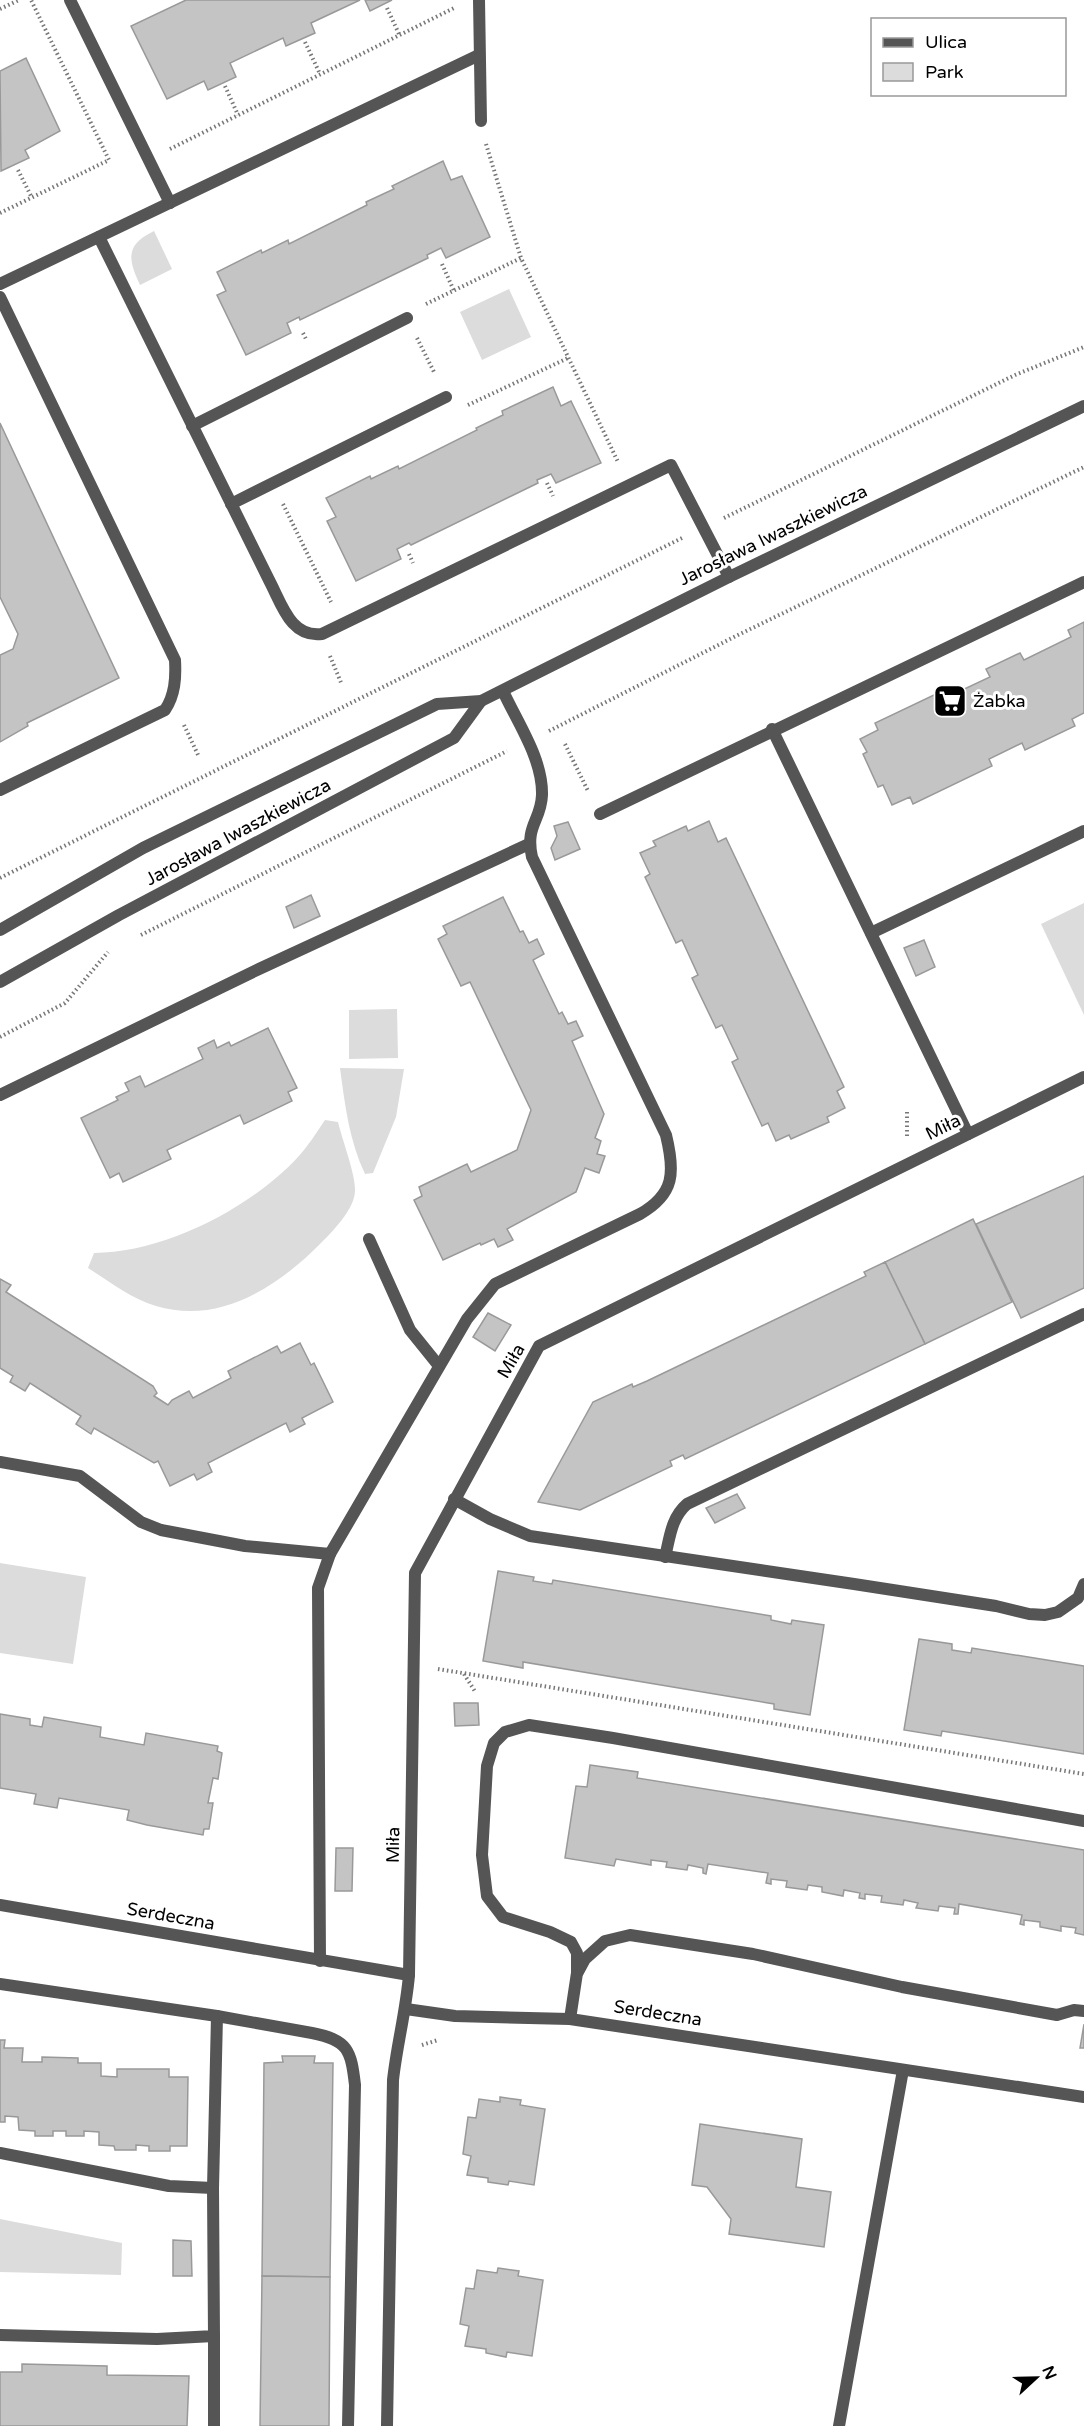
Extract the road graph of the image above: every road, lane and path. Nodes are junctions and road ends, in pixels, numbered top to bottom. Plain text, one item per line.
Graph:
1 (19, 0) edge
2 (31, 0) edge
3 (70, 0) edge
4 (478, 0) edge
5 (464, 3) dead end
6 (387, 8) dead end
7 (0, 9) edge
8 (399, 34) junction
9 (305, 42) dead end
10 (479, 55) junction
11 (320, 74) junction
12 (225, 86) dead end
13 (238, 115) junction
14 (481, 121) joint
15 (165, 147) dead end
16 (18, 170) dead end
17 (32, 198) junction
18 (170, 203) junction
19 (0, 213) edge
20 (99, 237) junction
21 (521, 258) junction
22 (442, 264) dead end
23 (0, 284) edge
24 (454, 291) junction
25 (0, 297) edge
26 (407, 318) junction
27 (1084, 347) edge
28 (568, 358) junction
29 (446, 397) junction
30 (1084, 406) edge
31 (192, 426) junction
32 (1084, 467) edge
33 (629, 485) junction
34 (278, 495) dead end
35 (231, 504) junction
36 (724, 518) dead end
37 (683, 538) dead end
38 (729, 577) junction
39 (1084, 582) edge
40 (334, 608) dead end
41 (326, 648) dead end
42 (342, 685) dead end
43 (503, 691) junction
44 (481, 701) junction
45 (180, 716) dead end
46 (772, 729) junction
47 (545, 733) dead end
48 (565, 744) dead end
49 (506, 752) dead end
50 (198, 757) dead end
51 (0, 790) edge
52 (600, 814) joint
53 (1084, 831) edge
54 (529, 844) junction
55 (0, 878) edge
56 (0, 930) edge
57 (871, 933) junction
58 (140, 935) dead end
59 (109, 951) dead end
60 (0, 982) edge
61 (0, 1037) edge
62 (1084, 1077) edge
63 (0, 1095) edge
64 (968, 1134) junction
65 (369, 1239) dead end
66 (1084, 1314) edge
67 (439, 1366) junction
68 (0, 1462) edge
69 (454, 1498) junction
70 (330, 1554) junction
71 (665, 1557) junction
72 (1084, 1584) edge
73 (437, 1669) dead end
74 (464, 1674) junction
75 (476, 1693) dead end
76 (1084, 1774) edge
77 (1084, 1821) edge
78 (0, 1905) edge
79 (320, 1961) junction
80 (577, 1973) junction
81 (409, 1975) junction
82 (0, 1984) edge
83 (406, 2009) junction
84 (1084, 2011) edge
85 (216, 2016) junction
86 (570, 2019) junction
87 (903, 2070) junction
88 (1084, 2097) edge
89 (0, 2153) edge
90 (213, 2188) junction
91 (0, 2335) edge
92 (214, 2336) junction
93 (214, 2426) edge
94 (348, 2426) edge
95 (387, 2426) edge
96 (839, 2426) edge

1 - 7 path
2 - 17 path
3 - 18 street
4 - 10 street
5 - 8 path
6 - 8 path
8 - 11 path
9 - 11 path
10 - 14 street
10 - 18 street
11 - 13 path
12 - 13 path
13 - 15 path
14 - 21 path
16 - 17 path
17 - 19 path
18 - 20 street
20 - 23 street
20 - 31 street
21 - 24 path
21 - 28 path
22 - 24 path
24 - 26 path
25 - 51 street
26 - 29 path
26 - 31 street
27 - 36 path
28 - 29 path
28 - 33 path
29 - 35 street
30 - 38 street, Jarosława Iwaszkiewicza
31 - 35 street
32 - 47 path
33 - 35 street
33 - 38 street
34 - 40 path
37 - 55 path
38 - 43 street, Jarosława Iwaszkiewicza
39 - 46 street
41 - 42 path
43 - 44 street, Jarosława Iwaszkiewicza
43 - 54 street
44 - 56 street, Jarosława Iwaszkiewicza
44 - 60 street, Jarosława Iwaszkiewicza
45 - 50 path
46 - 52 street
46 - 57 street
48 - 52 path
49 - 58 path
53 - 57 street
54 - 63 street
54 - 67 street
57 - 64 street
59 - 61 path
62 - 64 street, Miła
64 - 69 street, Miła
65 - 67 street
66 - 71 street
67 - 70 street
68 - 70 street
69 - 71 street
69 - 81 street, Miła
70 - 79 street
71 - 72 street
73 - 74 path
74 - 75 path
74 - 76 path
77 - 80 street
78 - 79 street, Serdeczna
79 - 81 street, Serdeczna
80 - 84 street
80 - 86 street
81 - 83 street
82 - 85 street
83 - 86 street, Serdeczna
83 - 95 street
85 - 90 street
85 - 94 street
86 - 87 street, Serdeczna
87 - 88 street, Serdeczna
87 - 96 street
89 - 90 street
90 - 92 street
91 - 92 street
92 - 93 street

